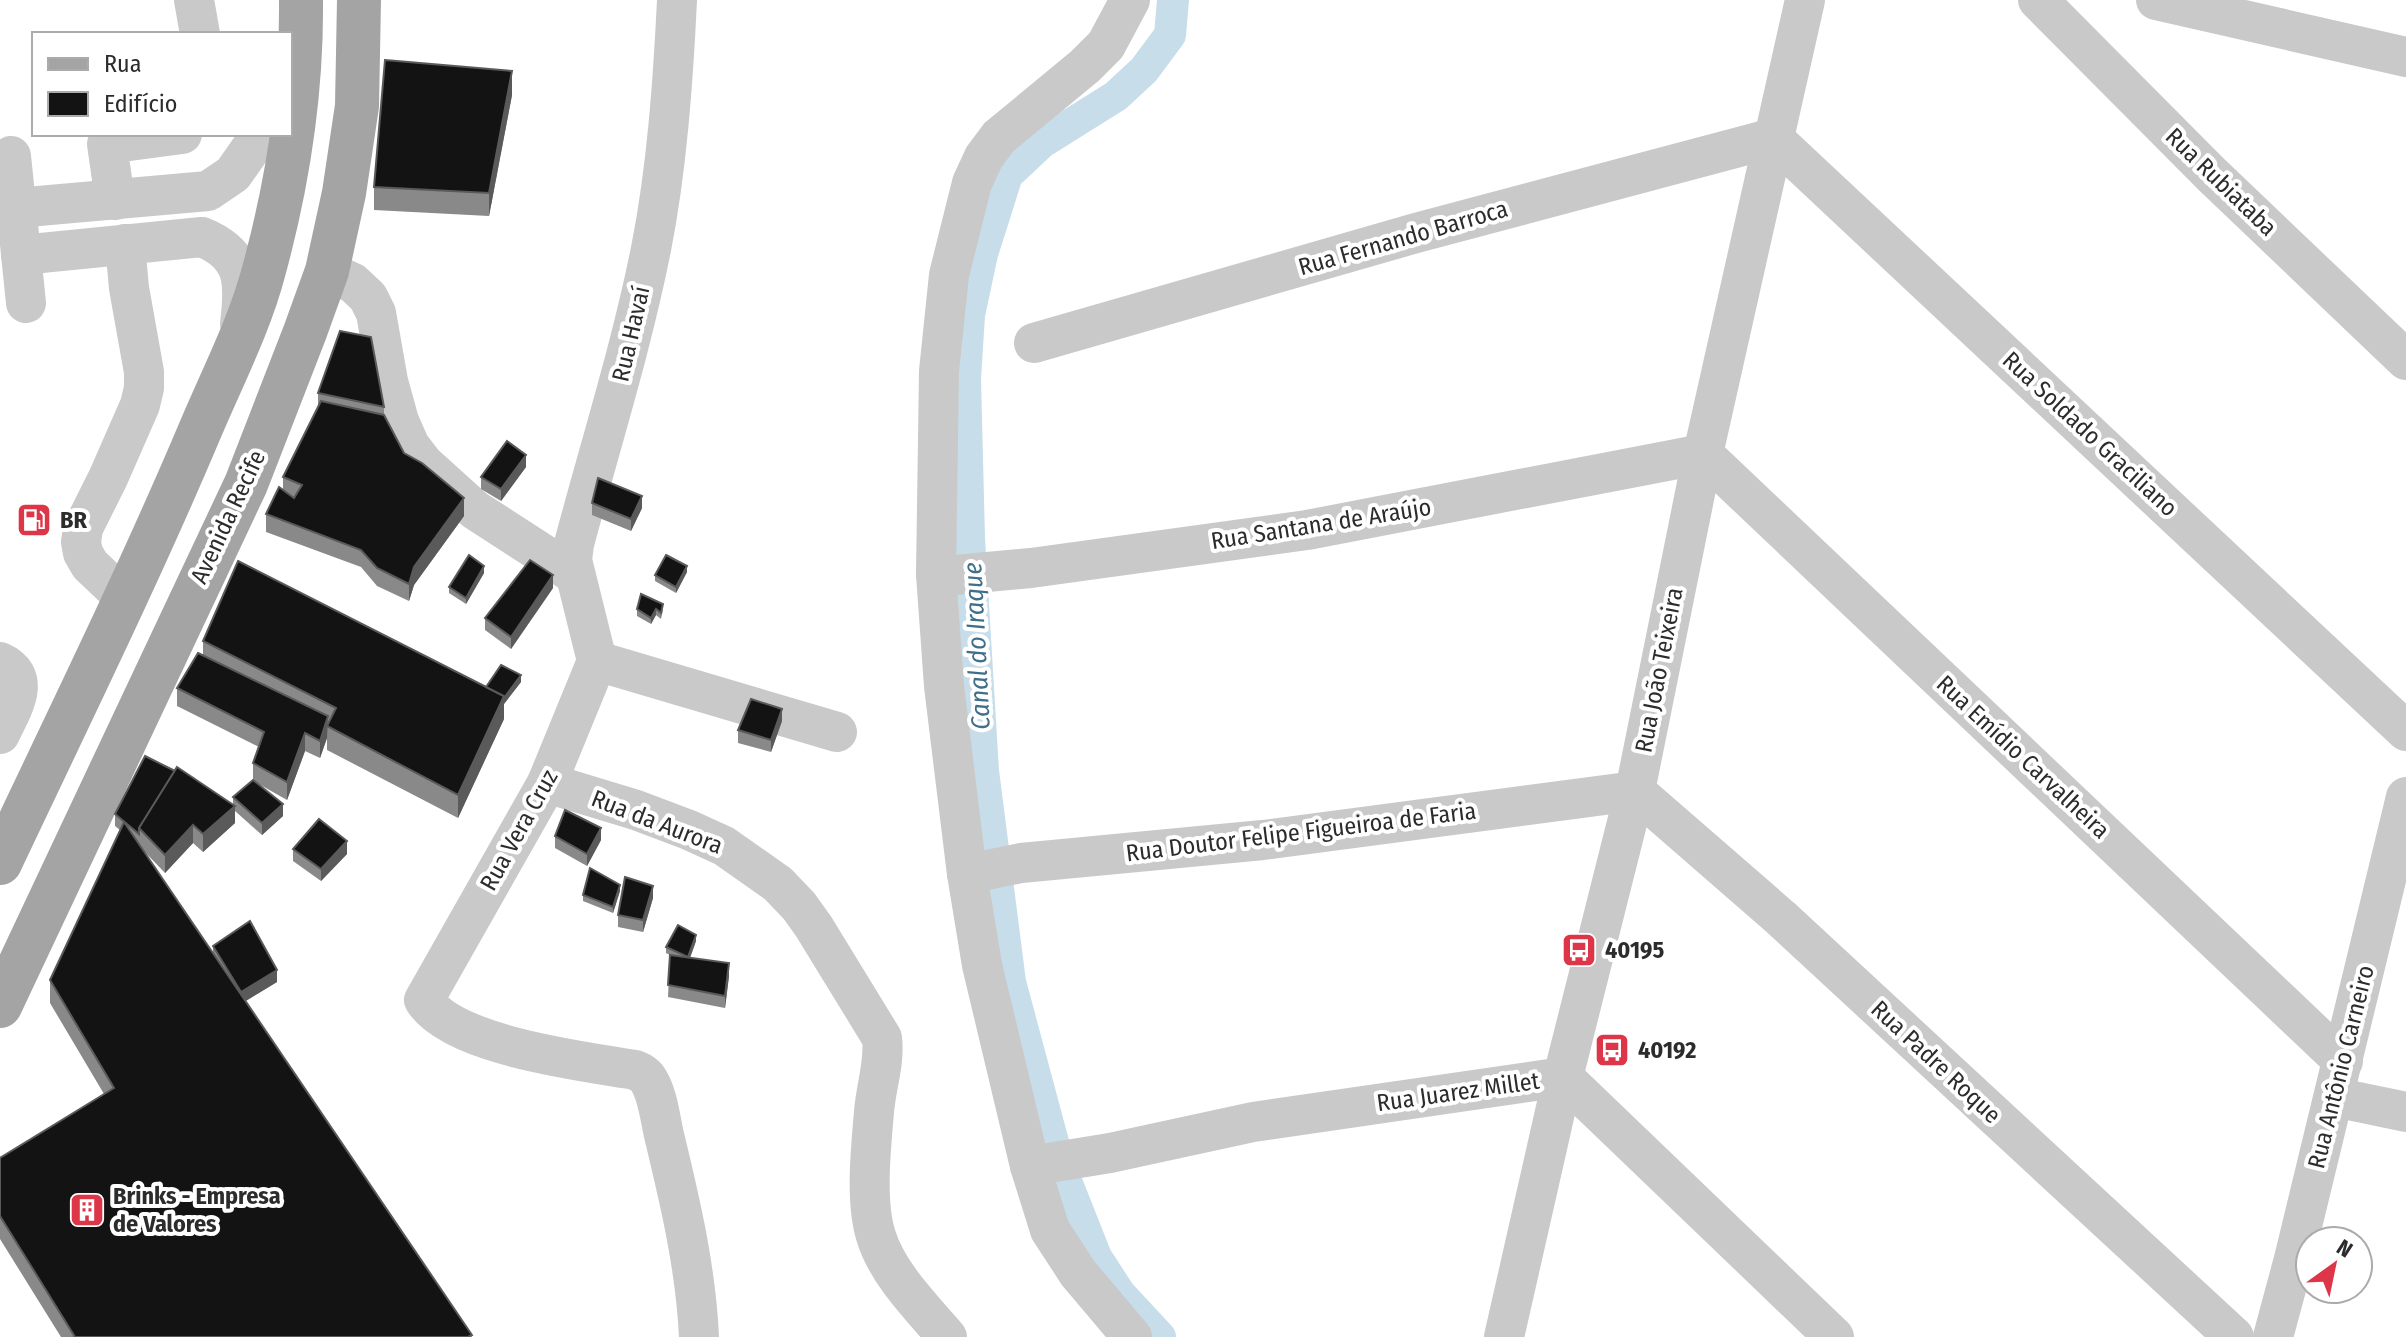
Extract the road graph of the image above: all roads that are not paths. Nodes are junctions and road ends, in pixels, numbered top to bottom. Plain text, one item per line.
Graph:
1 (194, 0) edge
2 (301, 0) edge
3 (359, 0) edge
4 (677, 0) edge
5 (1130, 0) edge
6 (1805, 0) edge
7 (2038, 0) edge
8 (2156, 0) edge
9 (200, 32) edge
10 (2406, 57) edge
11 (296, 58) edge
12 (292, 134) edge
13 (167, 136) edge
14 (260, 136) edge
15 (292, 136) edge
16 (1773, 138) junction
17 (11, 156) dead end
18 (115, 200) junction
19 (16, 208) junction
20 (125, 244) junction
21 (21, 255) junction
22 (327, 271) junction
23 (26, 303) dead end
24 (238, 340) junction
25 (1034, 343) dead end
26 (2406, 360) edge
27 (1703, 454) junction
28 (574, 574) junction
29 (946, 575) junction
30 (126, 599) junction
31 (597, 661) junction
32 (0, 662) edge
33 (2406, 731) edge
34 (837, 732) dead end
35 (0, 734) edge
36 (547, 783) junction
37 (1635, 791) junction
38 (2406, 797) edge
39 (0, 863) edge
40 (992, 870) junction
41 (0, 1006) edge
42 (1563, 1077) junction
43 (2338, 1079) junction
44 (2406, 1112) edge
45 (1036, 1164) junction
46 (699, 1337) edge
47 (947, 1337) edge
48 (1132, 1337) edge
49 (1504, 1337) edge
50 (1834, 1337) edge
51 (2234, 1337) edge
52 (2273, 1337) edge

1 - 9 street
2 - 11 main road
3 - 22 main road, Avenida Recife
4 - 28 street, Rua Havaí
5 - 29 street
6 - 16 street, Rua João Teixeira
7 - 26 street, Rua Rubiataba
8 - 10 street
11 - 12 main road
13 - 18 street
14 - 18 street
15 - 24 main road
16 - 25 street, Rua Fernando Barroca
16 - 27 street, Rua João Teixeira
16 - 33 street, Rua Soldado Graciliano
17 - 19 street
18 - 19 street
19 - 21 street
20 - 21 street
20 - 24 street
20 - 30 street
21 - 23 street
22 - 28 street
22 - 41 main road, Avenida Recife
24 - 30 main road
27 - 29 street, Rua Santana de Araújo
27 - 37 street, Rua João Teixeira
27 - 43 street, Rua Emídio Carvalheira
28 - 31 street, Rua Havaí
29 - 40 street
30 - 39 main road
31 - 34 street
31 - 36 street, Rua Vera Cruz
32 - 35 street
36 - 46 street, Rua Vera Cruz
36 - 47 street, Rua da Aurora
37 - 40 street, Rua Doutor Felipe Figueiroa de Faria
37 - 42 street, Rua João Teixeira
37 - 51 street, Rua Padre Roque
38 - 43 street, Rua Antônio Carneiro
40 - 45 street
42 - 45 street, Rua Juarez Millet
42 - 49 street, Rua João Teixeira
42 - 50 street, Rua Juarez Millet
43 - 44 street
43 - 52 street, Rua Antônio Carneiro
45 - 48 street

